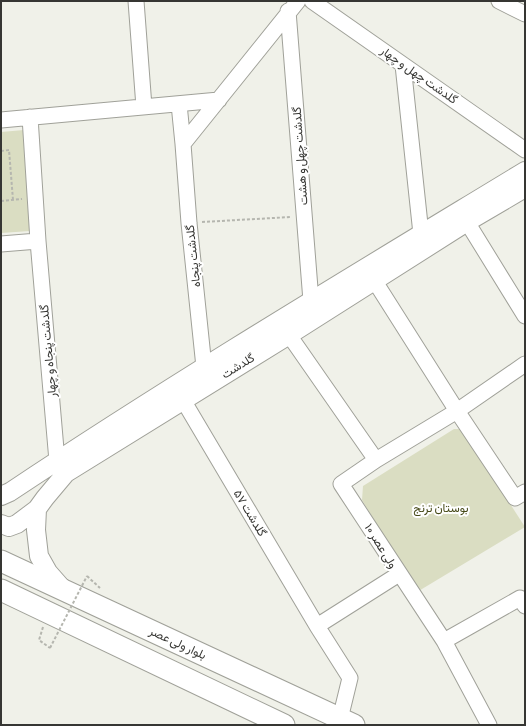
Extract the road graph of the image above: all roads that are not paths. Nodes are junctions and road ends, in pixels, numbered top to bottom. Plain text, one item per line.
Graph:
1 (136, 1) edge
2 (312, 1) edge
3 (499, 1) edge
4 (293, 6) edge
5 (525, 14) edge
6 (403, 65) junction
7 (219, 100) junction
8 (179, 104) junction
9 (144, 107) junction
10 (30, 117) junction
11 (1, 120) edge
12 (183, 144) junction
13 (525, 150) edge
14 (525, 171) edge
15 (525, 188) edge
16 (467, 222) junction
17 (421, 234) junction
18 (38, 240) junction
19 (1, 244) edge
20 (374, 280) junction
21 (311, 301) junction
22 (525, 316) edge
23 (290, 335) junction
24 (525, 364) edge
25 (204, 367) junction
26 (183, 400) junction
27 (456, 411) junction
28 (376, 460) junction
29 (56, 461) junction
30 (525, 492) edge
31 (1, 496) edge
32 (37, 509) junction
33 (1, 524) edge
34 (1, 561) edge
35 (399, 574) junction
36 (63, 589) junction
37 (1, 590) edge
38 (523, 600) edge
39 (317, 626) junction
40 (444, 642) junction
41 (347, 722) edge
42 (284, 725) edge
43 (489, 725) edge

1 - 9 street
2 - 6 street, گلدشت چهل و چهار
3 - 5 street
4 - 7 street
4 - 21 street, گلدشت چهل و هشت
6 - 13 street, گلدشت چهل و چهار
6 - 17 street
7 - 8 street
7 - 12 street
8 - 9 street
8 - 12 street, گلدشت پنجاه
9 - 10 street
10 - 11 street
10 - 18 street, گلدشت پنجاه و چهار
12 - 25 street, گلدشت پنجاه
14 - 17 street, گلدشت
15 - 16 street, گلدشت
16 - 20 street, گلدشت
16 - 22 street
17 - 21 street, گلدشت
18 - 19 street
18 - 29 street, گلدشت پنجاه و چهار
20 - 23 street, گلدشت
20 - 27 street
21 - 25 street, گلدشت
23 - 26 street, گلدشت
23 - 28 street
24 - 27 street, ولی عصر ۱۰
25 - 29 street, گلدشت
26 - 32 street, گلدشت
26 - 39 street, گلدشت ۵۷
27 - 28 street, ولی عصر ۱۰
27 - 30 street
28 - 35 street, ولی عصر ۱۰
29 - 31 street, گلدشت
32 - 33 street, گلدشت
32 - 36 street
34 - 36 main road, بلوار ولی عصر
35 - 39 street
35 - 40 street, ولی عصر ۱۰
36 - 41 main road, بلوار ولی عصر
37 - 42 main road
38 - 40 street
39 - 41 street, گلدشت ۵۷
40 - 43 street, ولی عصر ۱۰

